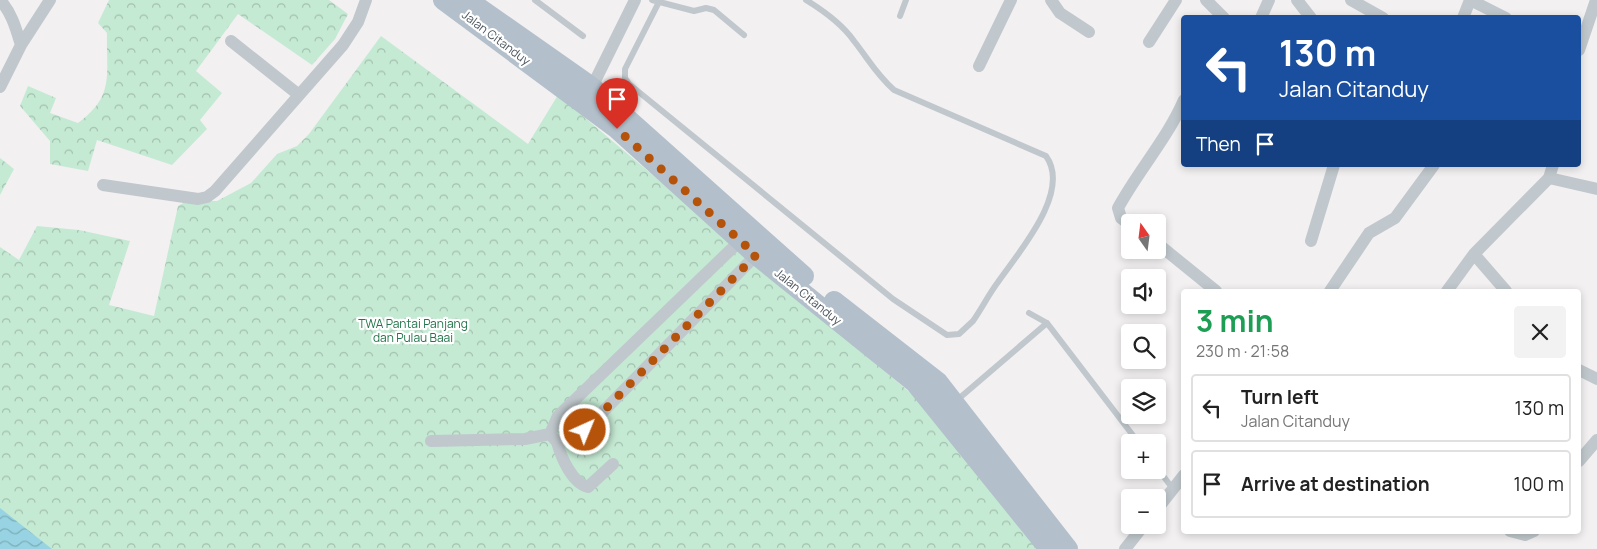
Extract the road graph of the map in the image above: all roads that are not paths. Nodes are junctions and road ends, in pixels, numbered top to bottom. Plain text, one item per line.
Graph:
1 (0, 0) edge
2 (50, 0) edge
3 (366, 0) edge
4 (442, 0) edge
5 (468, 0) edge
6 (535, 0) edge
7 (635, 0) edge
8 (806, 0) edge
9 (906, 0) edge
10 (1011, 0) edge
11 (1051, 0) edge
12 (1176, 0) edge
13 (1206, 0) edge
14 (1269, 0) edge
15 (1297, 0) edge
16 (1351, 0) edge
17 (1470, 0) edge
18 (1596, 0) edge
19 (657, 1) edge
20 (1221, 15) edge
21 (1262, 15) edge
22 (1309, 15) edge
23 (1378, 15) edge
24 (1464, 15) edge
25 (1500, 15) edge
26 (900, 16) dead end
27 (1089, 32) dead end
28 (583, 36) dead end
29 (744, 36) dead end
30 (231, 41) dead end
31 (1150, 42) dead end
32 (1581, 44) edge
33 (21, 45) junction
34 (979, 66) dead end
35 (0, 86) edge
36 (592, 87) junction
37 (299, 95) junction
38 (1181, 107) edge
39 (1333, 167) edge
40 (1433, 167) edge
41 (1552, 167) edge
42 (1549, 178) junction
43 (103, 185) dead end
44 (1597, 190) edge
45 (1121, 218) edge
46 (745, 235) junction
47 (1311, 241) dead end
48 (762, 250) junction
49 (1166, 250) edge
50 (1474, 254) junction
51 (1214, 289) edge
52 (1331, 289) edge
53 (1448, 289) edge
54 (1504, 289) edge
55 (1029, 313) dead end
56 (1047, 323) junction
57 (1581, 371) edge
58 (1597, 379) edge
59 (955, 402) junction
60 (1132, 434) edge
61 (554, 438) junction
62 (1597, 440) edge
63 (430, 441) dead end
64 (1581, 459) edge
65 (613, 464) dead end
66 (1166, 479) edge
67 (1181, 479) edge
68 (1173, 489) junction
69 (1166, 498) edge
70 (1137, 534) edge
71 (1049, 549) edge
72 (1068, 549) edge
73 (1125, 549) edge

1 - 33 street
2 - 33 street
3 - 37 street
4 - 46 main road, Jalan Citanduy
5 - 36 main road, Jalan Citanduy
6 - 28 lane
7 - 36 street
8 - 19 lane
9 - 26 lane
10 - 34 street
11 - 27 street
12 - 31 street
13 - 20 street
14 - 21 street
15 - 22 street
16 - 23 street
17 - 24 street
17 - 25 street
18 - 32 street
19 - 29 lane
30 - 37 street
33 - 35 street
36 - 46 main road, Jalan Citanduy
37 - 43 street
38 - 45 street
39 - 47 street
40 - 52 street
41 - 42 street
42 - 44 street
42 - 50 street
46 - 48 main road, Jalan Citanduy
46 - 61 street
48 - 59 main road, Jalan Citanduy
48 - 61 street
48 - 71 main road, Jalan Citanduy
49 - 51 street
50 - 53 street
50 - 54 street
55 - 56 lane
56 - 59 lane
56 - 60 lane
57 - 58 street
59 - 72 main road, Jalan Citanduy
61 - 63 street
61 - 65 street
62 - 64 street
66 - 68 lane
67 - 68 street
68 - 69 street
70 - 73 street

